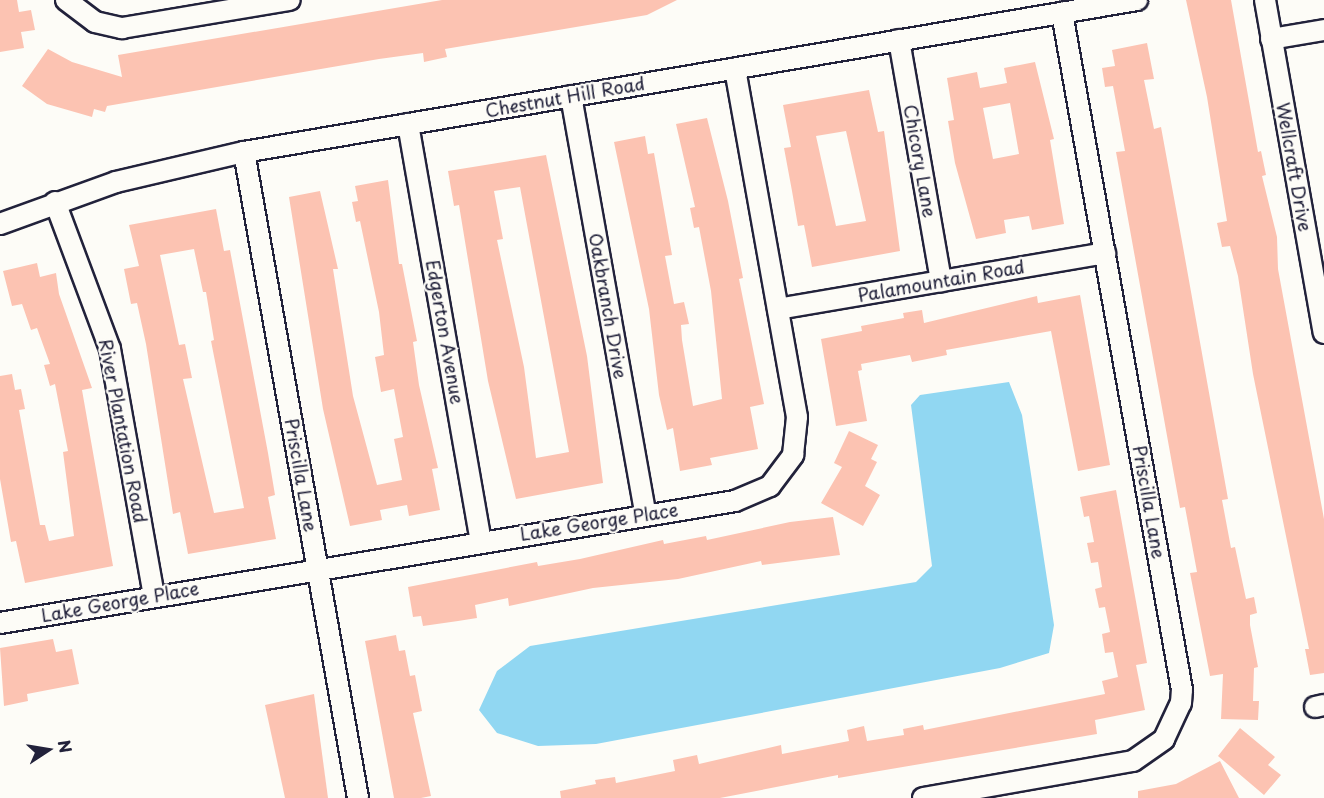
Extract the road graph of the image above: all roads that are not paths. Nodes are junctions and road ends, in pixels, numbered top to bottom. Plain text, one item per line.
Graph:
1 (66, 0) edge
2 (290, 0) edge
3 (1137, 0) edge
4 (1265, 0) edge
5 (1062, 13) junction
6 (1324, 30) edge
7 (1271, 39) junction
8 (898, 40) junction
9 (735, 68) junction
10 (571, 96) junction
11 (408, 124) junction
12 (244, 152) junction
13 (55, 202) junction
14 (0, 224) edge
15 (1105, 253) junction
16 (941, 281) junction
17 (778, 309) junction
18 (1324, 333) edge
19 (646, 515) junction
20 (482, 541) junction
21 (318, 568) junction
22 (154, 596) junction
23 (0, 622) edge
24 (358, 798) edge
25 (923, 798) edge

1 - 2 street
3 - 5 street, Chestnut Hill Road
4 - 7 street, Wellcraft Drive
5 - 8 street, Chestnut Hill Road
5 - 15 street, Priscilla Lane
6 - 7 street
7 - 18 street, Wellcraft Drive
8 - 9 street, Chestnut Hill Road
8 - 16 street, Chicory Lane
9 - 10 street, Chestnut Hill Road
9 - 17 street, Lake George Place
10 - 11 street, Chestnut Hill Road
10 - 19 street, Oakbranch Drive
11 - 12 street, Chestnut Hill Road
11 - 20 street, Edgerton Avenue
12 - 13 street, Chestnut Hill Road
12 - 21 street, Priscilla Lane
13 - 14 street, Chestnut Hill Road
13 - 22 street, River Plantation Road
15 - 16 street, Palamountain Road
15 - 25 street, Priscilla Lane
16 - 17 street, Palamountain Road
17 - 19 street, Lake George Place
19 - 20 street, Lake George Place
20 - 21 street, Lake George Place
21 - 22 street, Lake George Place
21 - 24 street, Priscilla Lane
22 - 23 street, Lake George Place

